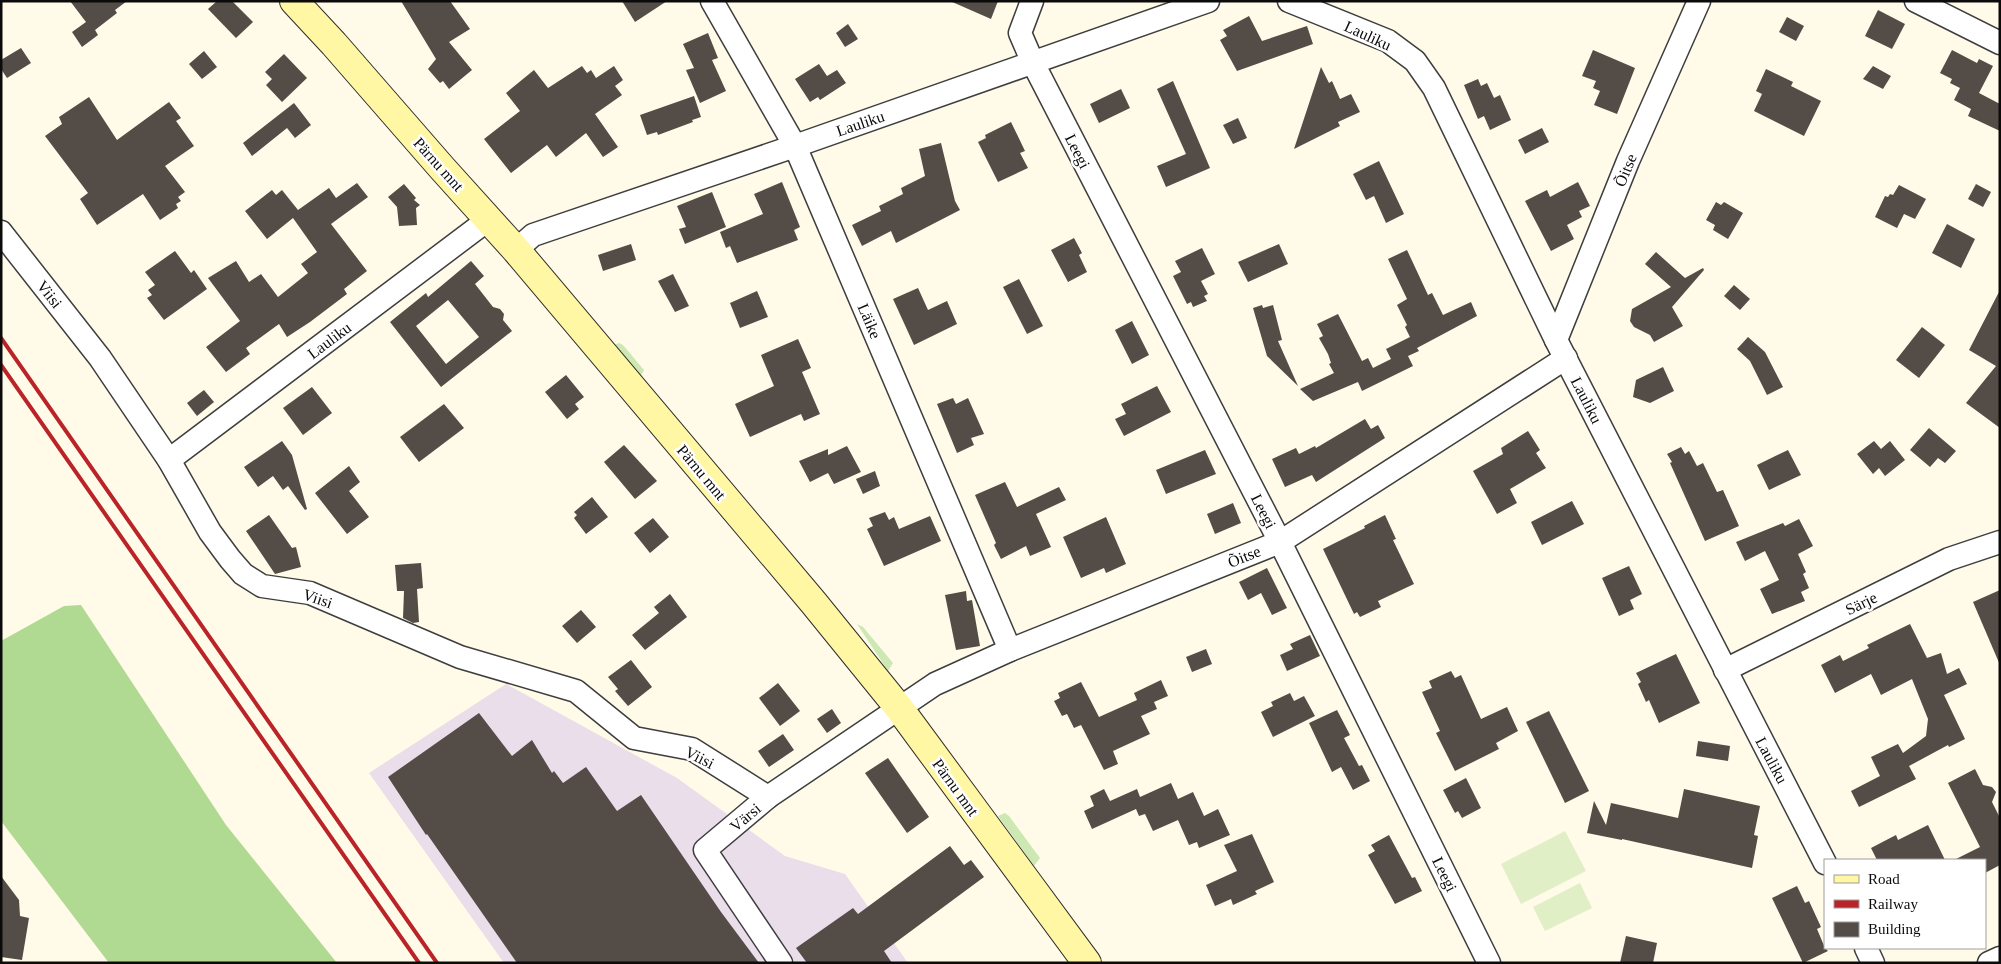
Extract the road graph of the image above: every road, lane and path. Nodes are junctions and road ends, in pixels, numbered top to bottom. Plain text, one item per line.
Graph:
1 (294, 1) edge
2 (712, 1) edge
3 (1032, 1) edge
4 (1208, 1) edge
5 (1289, 1) edge
6 (1699, 1) edge
7 (1916, 1) edge
8 (2000, 44) edge
9 (1033, 63) junction
10 (795, 146) junction
11 (489, 219) junction
12 (1, 232) edge
13 (516, 250) junction
14 (1561, 349) junction
15 (169, 460) junction
16 (1280, 542) junction
17 (2000, 542) edge
18 (1010, 650) junction
19 (1725, 670) junction
20 (898, 708) junction
21 (768, 798) junction
22 (1824, 861) edge
23 (1866, 949) edge
24 (2000, 958) edge
25 (782, 963) edge
26 (1086, 963) edge
27 (1489, 963) edge
28 (1873, 963) edge
29 (1989, 963) edge

1 - 11 main road, Pärnu mnt
2 - 10 street, Läike
3 - 9 street, Leegi
4 - 9 street, Lauliku
5 - 14 street, Lauliku
6 - 14 street, Õitse
7 - 8 street
9 - 10 street, Lauliku
9 - 16 street, Leegi
10 - 13 street, Lauliku
10 - 18 street, Läike
11 - 13 main road, Pärnu mnt
11 - 15 street, Lauliku
12 - 15 street, Viisi
13 - 20 main road, Pärnu mnt
14 - 16 street, Õitse
14 - 19 street, Lauliku
15 - 21 street, Viisi
16 - 18 street, Õitse
16 - 27 street, Leegi
17 - 19 street, Särje
18 - 20 street, Õitse
19 - 22 street, Lauliku
20 - 21 street, Värsi
20 - 26 main road, Pärnu mnt
21 - 25 street, Värsi
23 - 28 street
24 - 29 street

